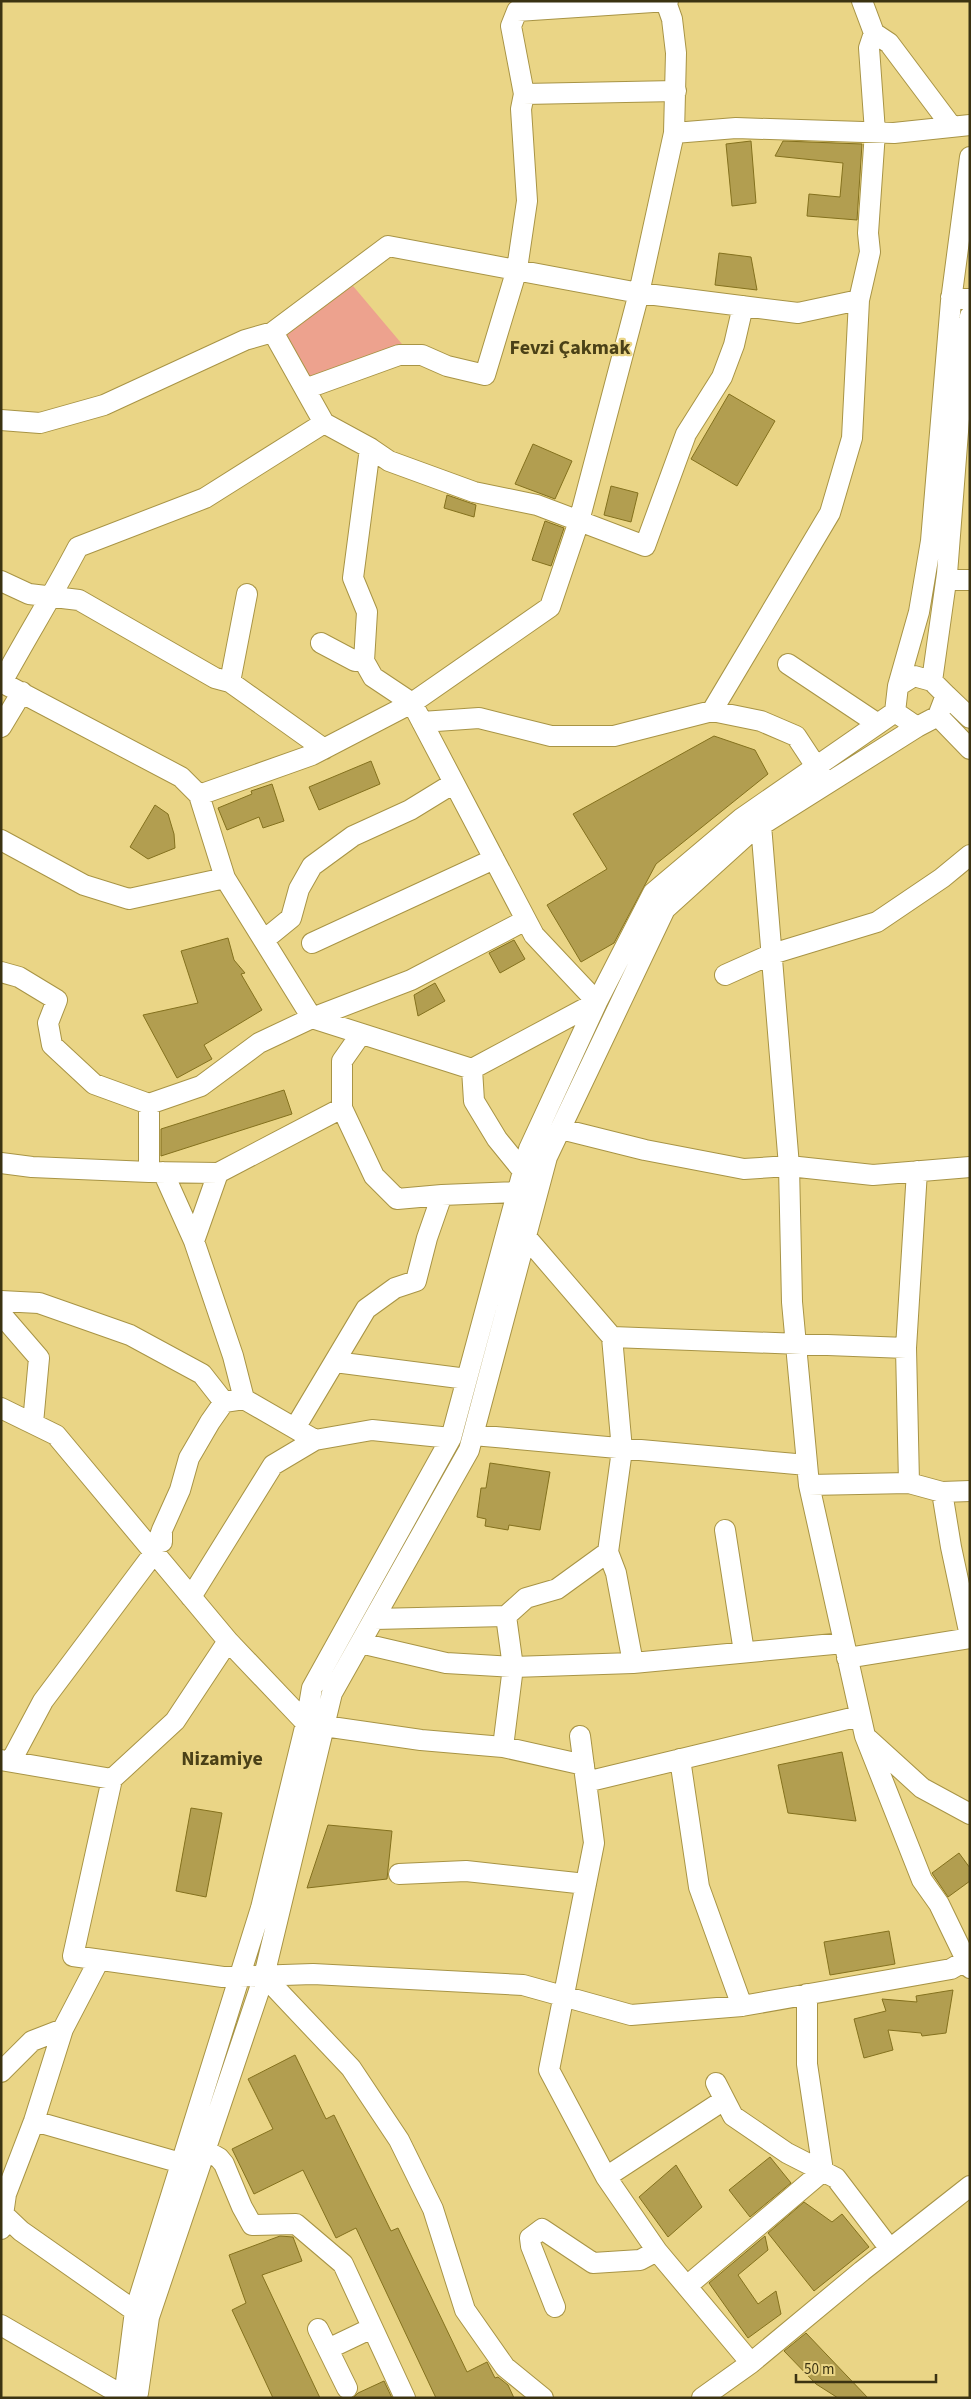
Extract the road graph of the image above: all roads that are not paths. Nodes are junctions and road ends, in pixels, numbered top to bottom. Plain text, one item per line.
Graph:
1 (862, 1) edge
2 (667, 2) edge
3 (874, 33) junction
4 (676, 91) junction
5 (524, 94) junction
6 (961, 126) edge
7 (875, 132) junction
8 (674, 133) junction
9 (970, 157) edge
10 (517, 269) junction
11 (639, 293) junction
12 (960, 298) edge
13 (859, 300) junction
14 (743, 306) junction
15 (970, 316) edge
16 (273, 332) junction
17 (305, 389) junction
18 (1, 420) edge
19 (324, 423) junction
20 (370, 448) junction
21 (579, 521) junction
22 (946, 580) junction
23 (970, 580) edge
24 (1, 581) edge
25 (247, 594) dead end
26 (53, 595) junction
27 (321, 643) dead end
28 (364, 661) junction
29 (788, 664) dead end
30 (1, 682) edge
31 (230, 682) junction
32 (898, 686) junction
33 (939, 688) junction
34 (22, 692) junction
35 (412, 703) junction
36 (712, 711) junction
37 (895, 712) junction
38 (938, 716) junction
39 (970, 718) edge
40 (422, 722) junction
41 (878, 724) junction
42 (1, 727) edge
43 (917, 727) junction
44 (324, 748) junction
45 (970, 749) edge
46 (815, 768) junction
47 (454, 783) junction
48 (828, 783) junction
49 (198, 795) junction
50 (761, 825) junction
51 (1, 840) edge
52 (970, 855) edge
53 (494, 859) junction
54 (225, 878) junction
55 (526, 920) junction
56 (264, 940) junction
57 (312, 943) dead end
58 (772, 954) junction
59 (1, 972) edge
60 (725, 975) dead end
61 (597, 1002) junction
62 (312, 1018) junction
63 (361, 1034) junction
64 (472, 1069) junction
65 (149, 1104) junction
66 (342, 1108) junction
67 (561, 1129) junction
68 (1, 1163) edge
69 (789, 1166) junction
70 (970, 1167) edge
71 (523, 1171) junction
72 (917, 1171) junction
73 (156, 1172) junction
74 (218, 1173) junction
75 (518, 1192) junction
76 (442, 1195) junction
77 (526, 1237) junction
78 (194, 1241) junction
79 (1, 1301) edge
80 (1, 1314) edge
81 (612, 1337) junction
82 (796, 1344) junction
83 (906, 1348) junction
84 (335, 1362) junction
85 (467, 1379) junction
86 (234, 1400) junction
87 (1, 1408) edge
88 (33, 1423) junction
89 (295, 1428) junction
90 (473, 1435) junction
91 (451, 1438) junction
92 (315, 1440) junction
93 (622, 1450) junction
94 (807, 1465) junction
95 (909, 1482) junction
96 (809, 1485) junction
97 (970, 1491) edge
98 (942, 1492) junction
99 (725, 1530) dead end
100 (608, 1552) junction
101 (159, 1559) junction
102 (191, 1597) junction
103 (506, 1616) junction
104 (374, 1619) junction
105 (970, 1637) edge
106 (228, 1641) junction
107 (360, 1644) junction
108 (846, 1651) junction
109 (744, 1652) junction
110 (633, 1663) junction
111 (513, 1667) junction
112 (860, 1716) junction
113 (315, 1724) junction
114 (580, 1736) dead end
115 (865, 1736) junction
116 (503, 1747) junction
117 (680, 1759) junction
118 (6, 1760) edge
119 (585, 1774) junction
120 (112, 1779) junction
121 (970, 1814) edge
122 (399, 1874) dead end
123 (586, 1884) junction
124 (99, 1960) junction
125 (968, 1962) edge
126 (240, 1976) junction
127 (264, 1976) junction
128 (807, 1994) junction
129 (564, 1996) junction
130 (742, 2006) junction
131 (63, 2029) junction
132 (1, 2072) edge
133 (34, 2121) junction
134 (205, 2150) junction
135 (181, 2163) junction
136 (823, 2171) junction
137 (606, 2177) junction
138 (970, 2186) edge
139 (2, 2218) edge
140 (890, 2249) junction
141 (657, 2251) junction
142 (687, 2286) junction
143 (555, 2308) dead end
144 (135, 2311) junction
145 (1, 2325) edge
146 (372, 2328) junction
147 (318, 2329) dead end
148 (328, 2349) junction
149 (751, 2363) junction
150 (346, 2388) dead end
151 (713, 2394) edge
152 (128, 2397) edge
153 (405, 2398) edge
154 (543, 2398) edge

1 - 3 street
2 - 4 street
2 - 5 street
3 - 6 street
3 - 7 street
4 - 5 street
4 - 8 street
5 - 10 street
6 - 7 street
7 - 8 street
7 - 13 street
8 - 11 street
9 - 12 street
10 - 11 street
10 - 16 street
10 - 17 street
11 - 14 street
11 - 21 street
12 - 32 street
13 - 14 street
13 - 36 street
14 - 21 street
15 - 22 street
16 - 17 street
16 - 18 street
17 - 19 street
19 - 20 street
19 - 26 street
20 - 21 street
20 - 28 street
21 - 35 street
22 - 23 street
22 - 33 street
24 - 26 street
25 - 31 street
26 - 30 street
26 - 31 street
27 - 28 street
28 - 35 street
29 - 41 street
30 - 34 street
31 - 44 street
32 - 33 street
32 - 37 street
33 - 38 street
33 - 39 street
34 - 42 street
34 - 49 street
35 - 40 street
35 - 44 street
36 - 40 street
36 - 46 street
37 - 41 street
37 - 43 street
38 - 43 street
38 - 45 street
40 - 47 street
41 - 46 street
43 - 48 street
44 - 49 street
46 - 48 street
46 - 61 street
47 - 53 street
47 - 56 street
48 - 50 street
49 - 54 street
50 - 58 street
50 - 67 street
51 - 54 street
52 - 58 street
53 - 55 street
53 - 57 street
54 - 56 street
55 - 61 street
55 - 62 street
56 - 62 street
58 - 60 street
58 - 69 street
59 - 65 street
61 - 64 street
61 - 71 street
62 - 63 street
62 - 65 street
63 - 64 street
63 - 66 street
64 - 71 street
65 - 73 street
66 - 74 street
66 - 76 street
67 - 69 street
67 - 77 street
68 - 73 street
69 - 72 street
69 - 82 street
70 - 72 street
71 - 75 street
72 - 83 street
73 - 74 street
73 - 78 street
74 - 78 street
75 - 76 street
75 - 85 street
76 - 84 street
77 - 81 street
77 - 90 street
78 - 86 street
79 - 86 street
80 - 88 street
81 - 82 street
81 - 93 street
82 - 83 street
82 - 94 street
83 - 95 street
84 - 85 street
84 - 89 street
85 - 91 street
86 - 89 street
86 - 101 street
87 - 88 street
88 - 101 street
89 - 92 street
90 - 93 street
90 - 104 street
91 - 92 street
91 - 113 street
92 - 102 street
93 - 94 street
93 - 100 street
94 - 96 street
95 - 96 street
95 - 98 street
96 - 108 street
97 - 98 street
98 - 105 street
99 - 109 street
100 - 103 street
100 - 110 street
101 - 102 street
101 - 118 street
102 - 106 street
103 - 104 street
103 - 111 street
104 - 107 street
105 - 108 street
106 - 113 street
106 - 120 street
107 - 111 street
107 - 113 street
108 - 109 street
108 - 112 street
109 - 110 street
110 - 111 street
111 - 116 street
112 - 115 street
112 - 117 street
113 - 116 street
113 - 126 street
113 - 127 street
114 - 119 street
115 - 121 street
115 - 125 street
116 - 119 street
117 - 119 street
117 - 130 street
118 - 120 street
119 - 123 street
120 - 124 street
122 - 123 street
123 - 129 street
124 - 126 street
124 - 131 street
125 - 128 street
126 - 127 street
126 - 135 street
127 - 129 street
127 - 134 street
127 - 154 street
128 - 130 street
128 - 136 street
129 - 130 street
129 - 137 street
131 - 132 street
131 - 133 street
133 - 135 street
133 - 139 street
134 - 146 street
134 - 152 street
135 - 144 street
136 - 137 street
136 - 140 street
136 - 142 street
137 - 141 street
138 - 140 street
139 - 144 street
140 - 149 street
141 - 142 street
141 - 143 street
142 - 149 street
144 - 152 street
145 - 152 street
146 - 148 street
146 - 153 street
147 - 148 street
148 - 150 street
149 - 151 street

